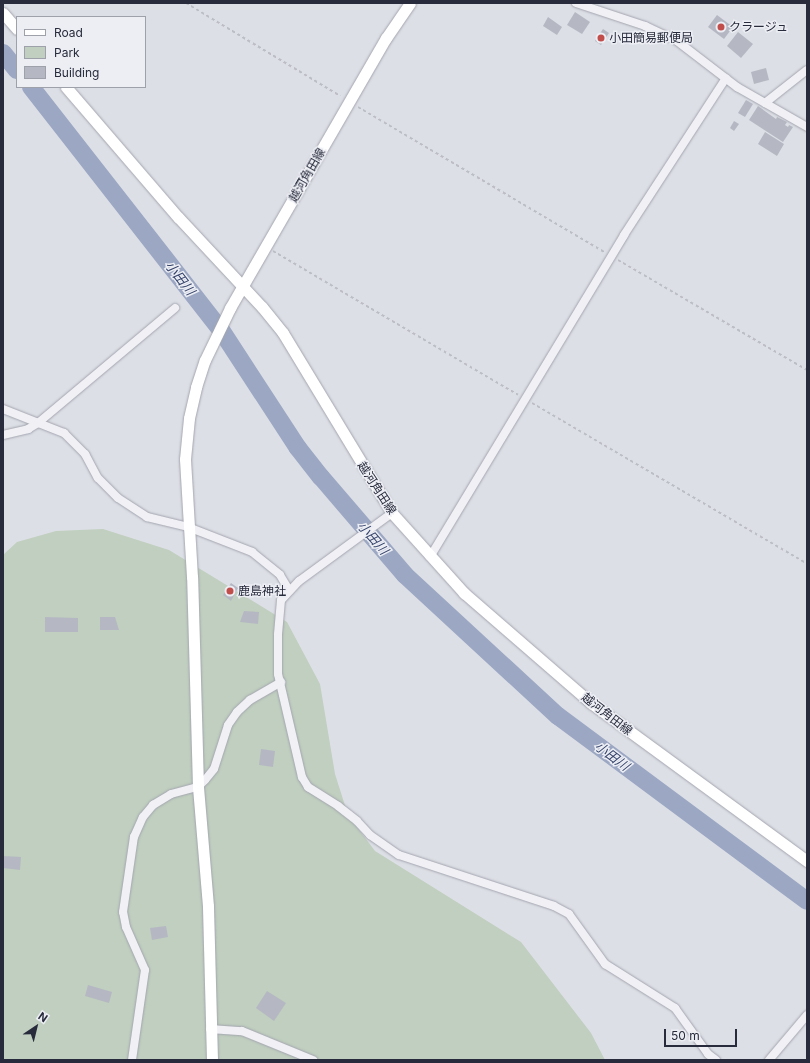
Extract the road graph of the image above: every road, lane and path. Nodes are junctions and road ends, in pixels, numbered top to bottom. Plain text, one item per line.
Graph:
1 (186, 3) edge
2 (410, 3) edge
3 (576, 3) edge
4 (5, 19) edge
5 (16, 28) edge
6 (807, 70) edge
7 (726, 78) junction
8 (67, 88) edge
9 (349, 102) junction
10 (765, 103) junction
11 (807, 127) edge
12 (265, 247) junction
13 (611, 256) junction
14 (242, 286) junction
15 (175, 308) dead end
16 (807, 370) edge
17 (526, 400) junction
18 (3, 410) edge
19 (38, 423) junction
20 (3, 435) edge
21 (392, 513) junction
22 (188, 527) junction
23 (430, 557) junction
24 (807, 564) edge
25 (289, 590) junction
26 (281, 682) junction
27 (198, 787) junction
28 (807, 861) edge
29 (807, 1015) edge
30 (210, 1030) junction
31 (132, 1060) edge
32 (212, 1060) edge
33 (313, 1060) edge
34 (716, 1060) edge
35 (769, 1060) edge

1 - 9 path
2 - 9 main road, 越河角田線
3 - 7 street
4 - 5 main road
6 - 10 street
7 - 10 street
7 - 13 street
8 - 14 main road
9 - 12 main road, 越河角田線
9 - 13 path
10 - 11 street
12 - 14 main road, 越河角田線
12 - 17 path
13 - 16 path
13 - 17 street
14 - 21 main road, 越河角田線
14 - 22 main road
15 - 19 street
17 - 23 street
17 - 24 path
18 - 19 street
19 - 20 street
19 - 22 street
21 - 23 main road, 越河角田線
21 - 25 street
22 - 25 street
22 - 27 main road
23 - 28 main road, 越河角田線
25 - 26 street
26 - 27 street
26 - 34 street
27 - 30 main road
27 - 31 street
29 - 35 street
30 - 32 main road
30 - 33 street

